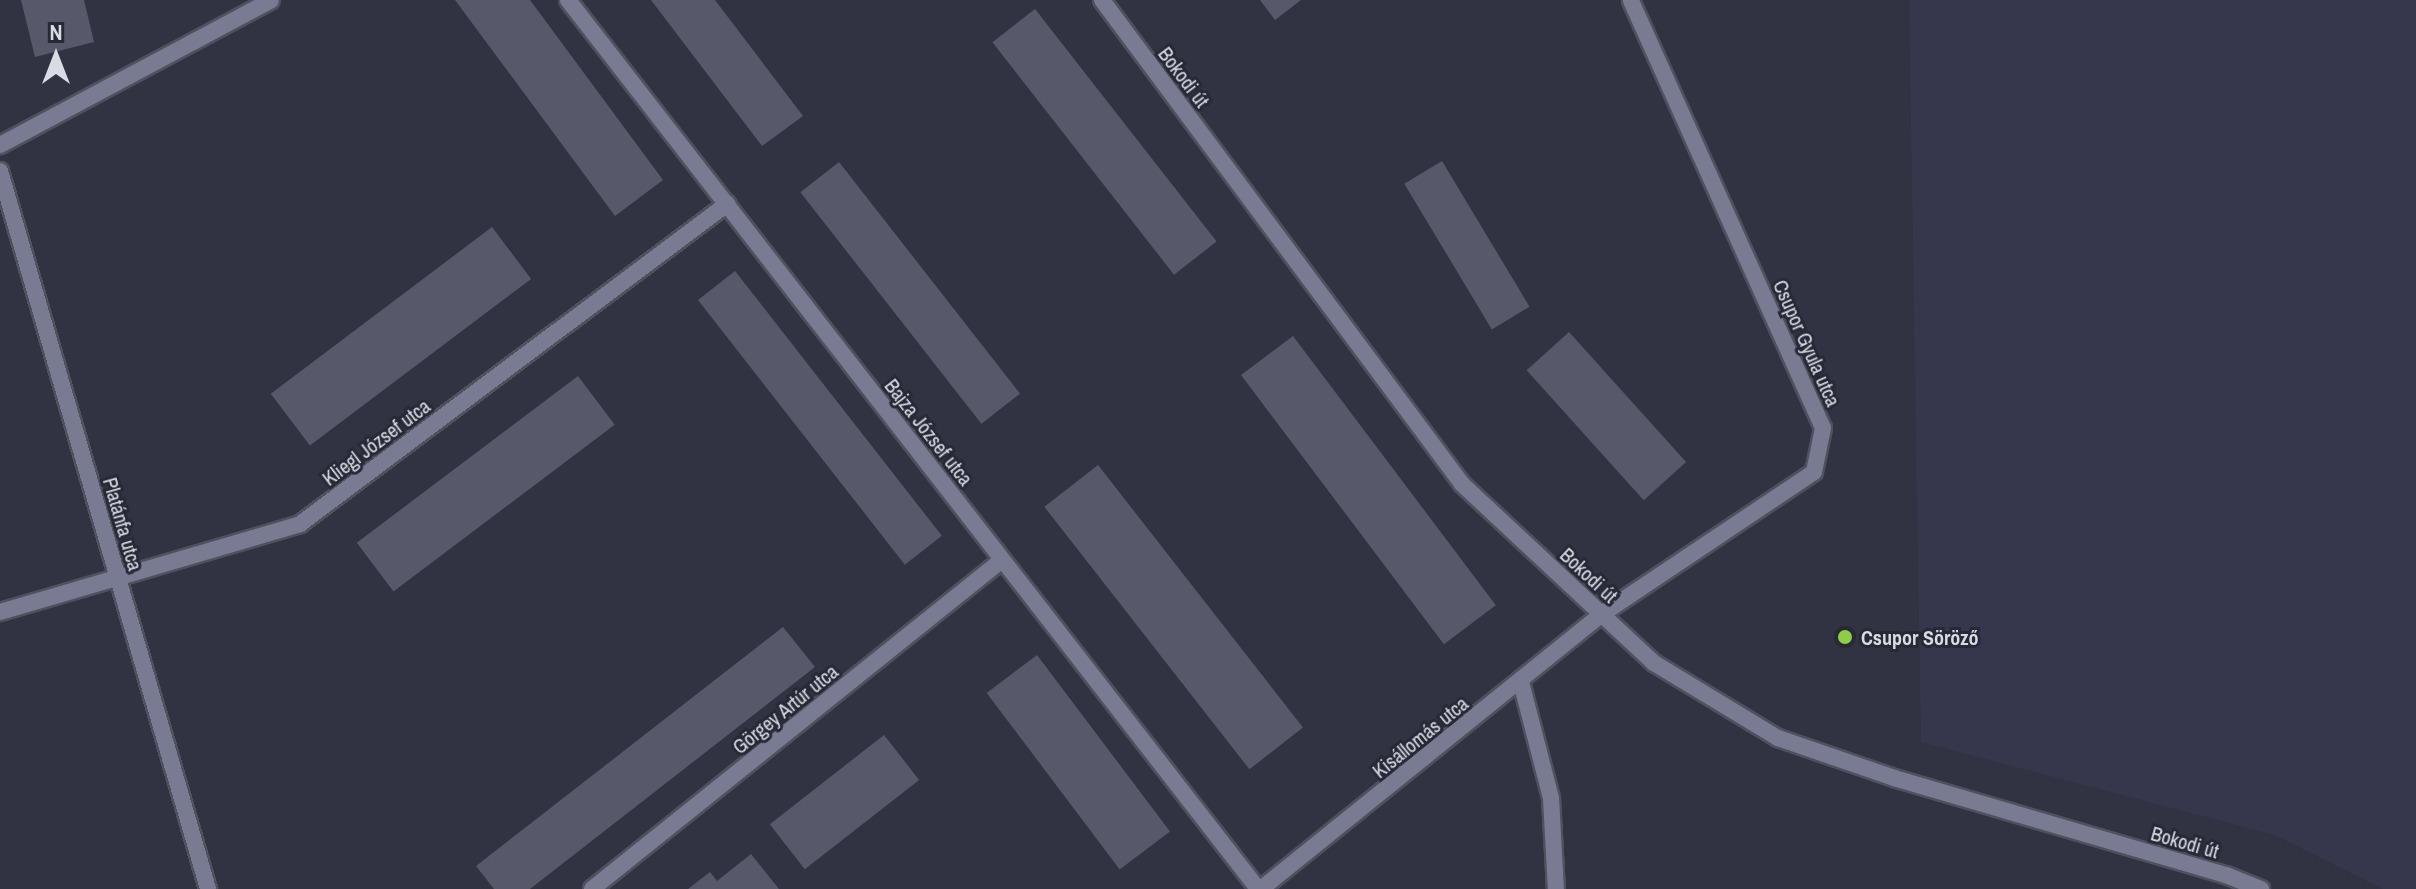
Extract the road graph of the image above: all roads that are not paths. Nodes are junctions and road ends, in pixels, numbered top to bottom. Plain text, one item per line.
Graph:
1 (271, 0) edge
2 (568, 0) edge
3 (1102, 0) edge
4 (1631, 0) edge
5 (0, 145) edge
6 (0, 171) edge
7 (727, 204) junction
8 (1002, 560) junction
9 (118, 577) junction
10 (0, 612) edge
11 (1602, 614) junction
12 (1521, 682) junction
13 (208, 889) edge
14 (592, 889) edge
15 (1260, 889) edge
16 (1556, 889) edge
17 (2261, 889) edge

1 - 5 street
2 - 7 street, Bajza József utca
3 - 11 street, Bokodi út
4 - 11 street, Csupor Gyula utca
6 - 9 street, Platánfa utca
7 - 8 street, Bajza József utca
7 - 9 street, Kliegl József utca
8 - 14 street, Görgey Artúr utca
8 - 15 street, Bajza József utca
9 - 10 street, Kliegl József utca
9 - 13 street, Platánfa utca
11 - 12 street, Kisállomás utca
11 - 17 street, Bokodi út
12 - 15 street, Kisállomás utca
12 - 16 street

